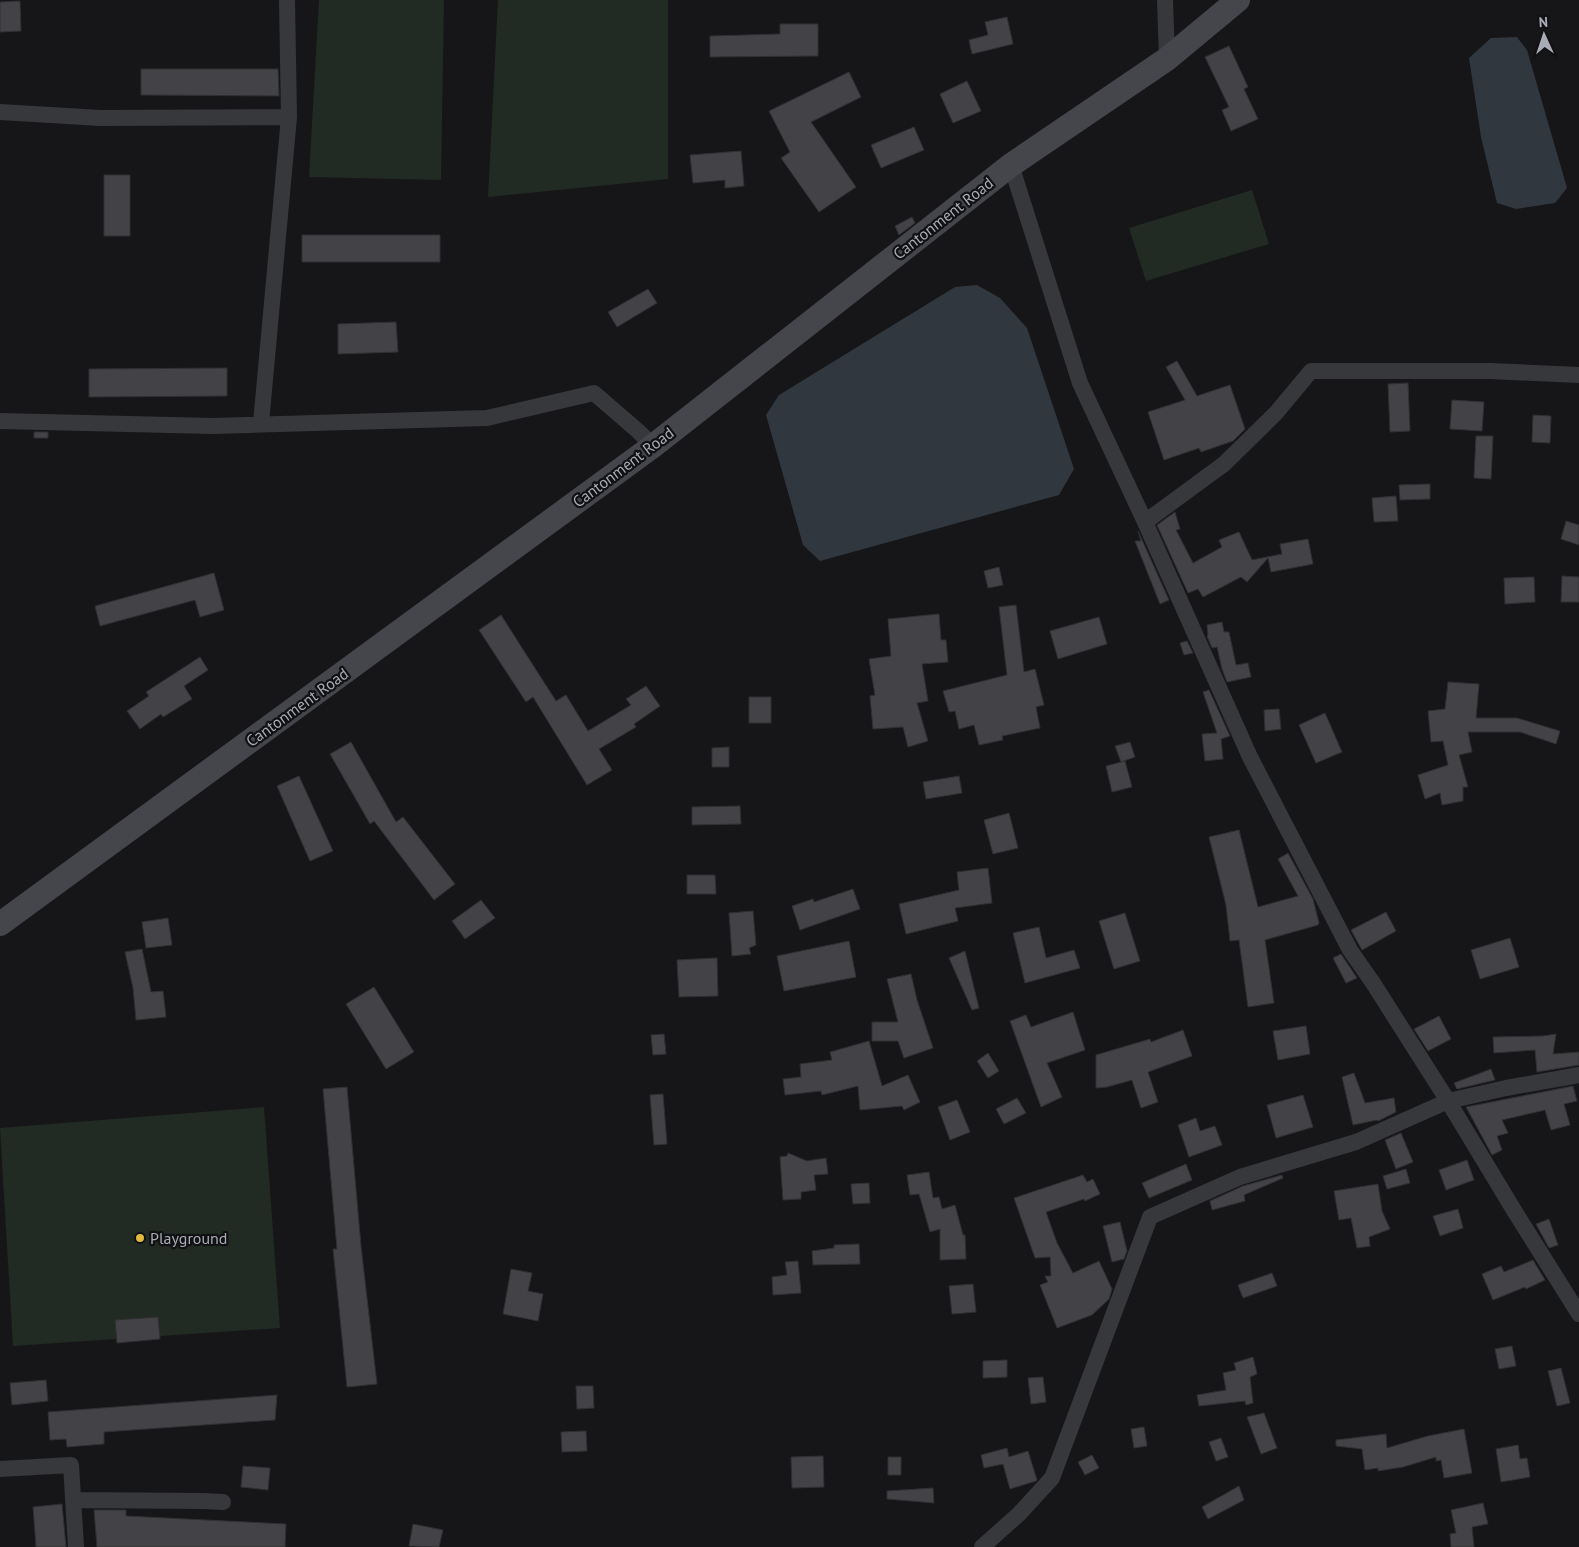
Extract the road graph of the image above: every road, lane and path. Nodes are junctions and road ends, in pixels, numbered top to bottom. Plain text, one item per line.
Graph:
1 (287, 0) edge
2 (1165, 0) edge
3 (1238, 0) edge
4 (1167, 59) junction
5 (0, 112) edge
6 (289, 117) junction
7 (1011, 165) junction
8 (1579, 375) edge
9 (0, 421) edge
10 (261, 423) junction
11 (653, 446) junction
12 (1145, 522) junction
13 (0, 924) edge
14 (1579, 1074) edge
15 (1448, 1100) junction
16 (1579, 1314) edge
17 (0, 1469) edge
18 (73, 1500) junction
19 (223, 1502) dead end
20 (76, 1547) edge
21 (982, 1547) edge

1 - 6 street
2 - 4 street
3 - 4 street, Cantonment Road
4 - 7 street, Cantonment Road
5 - 6 street
6 - 10 street
7 - 11 street, Cantonment Road
7 - 12 street
8 - 12 street
9 - 10 street
10 - 11 street
11 - 13 street, Cantonment Road
12 - 15 street
14 - 15 street
15 - 16 street
15 - 21 street
17 - 18 street
18 - 19 street
18 - 20 street

